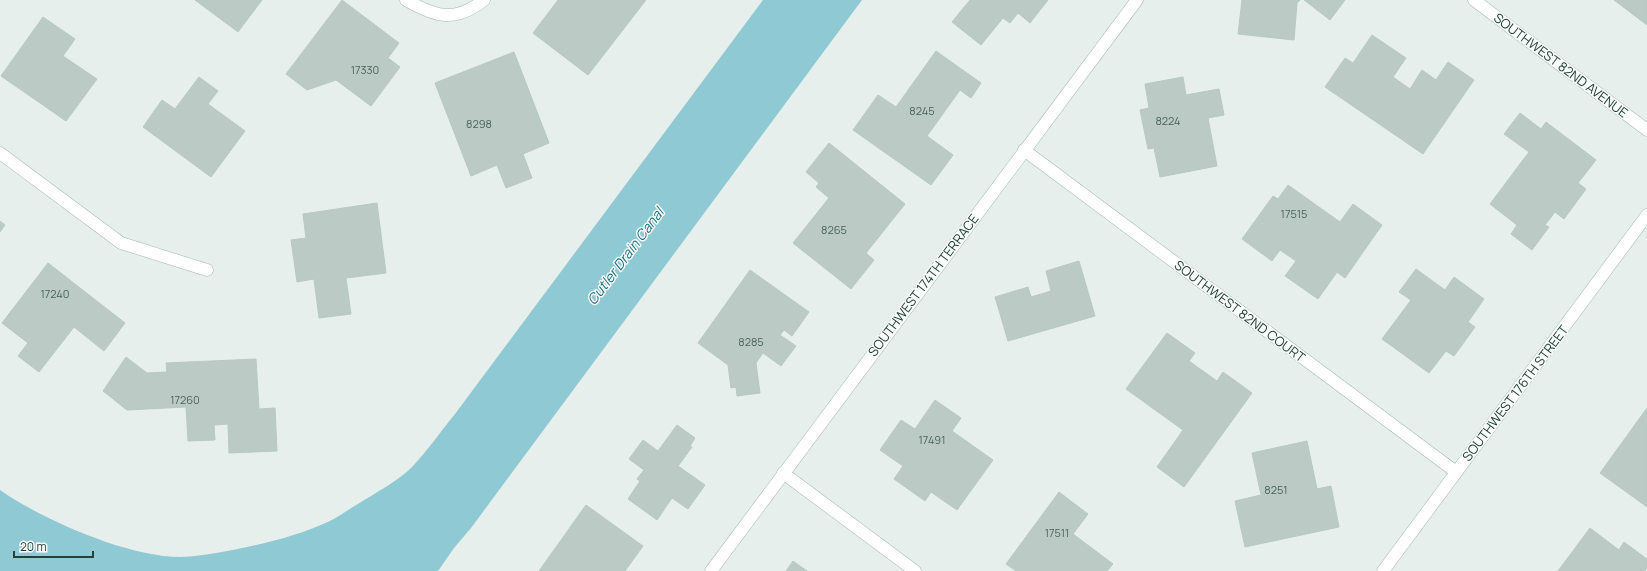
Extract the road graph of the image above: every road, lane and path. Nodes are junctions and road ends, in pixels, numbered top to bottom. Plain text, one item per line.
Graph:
1 (406, 0) edge
2 (484, 0) edge
3 (1137, 0) edge
4 (1474, 0) edge
5 (1647, 130) edge
6 (1024, 150) junction
7 (0, 153) edge
8 (1647, 215) edge
9 (207, 270) dead end
10 (1456, 472) junction
11 (783, 474) junction
12 (711, 571) edge
13 (915, 571) edge
14 (1383, 571) edge

1 - 2 street
3 - 6 street, SOUTHWEST 174TH TERRACE
4 - 5 street, SOUTHWEST 82ND AVENUE
6 - 10 street, SOUTHWEST 82ND COURT
6 - 11 street, SOUTHWEST 174TH TERRACE
7 - 9 street
8 - 10 street, SOUTHWEST 176TH STREET
10 - 14 street, SOUTHWEST 176TH STREET
11 - 12 street, SOUTHWEST 174TH TERRACE
11 - 13 street

